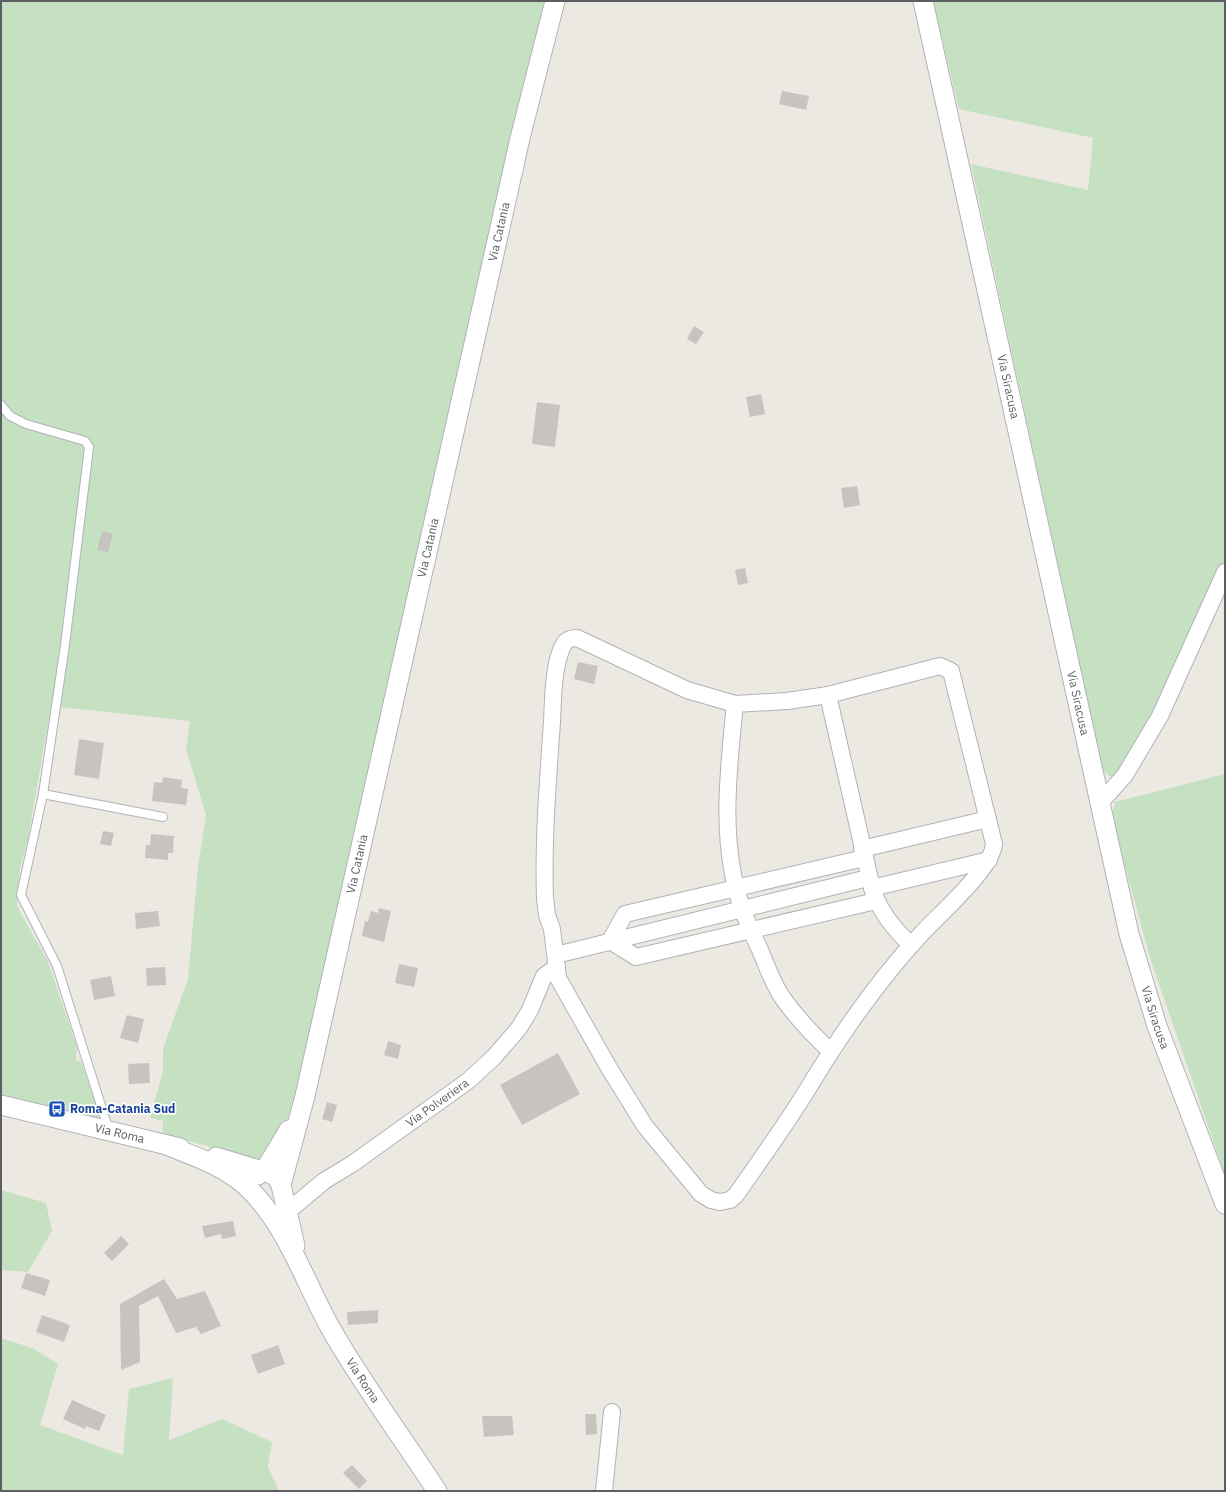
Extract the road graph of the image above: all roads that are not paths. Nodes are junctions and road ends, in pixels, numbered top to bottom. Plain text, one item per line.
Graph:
1 (555, 1) edge
2 (923, 1) edge
3 (1, 405) edge
4 (1225, 572) edge
5 (828, 695) junction
6 (735, 704) junction
7 (43, 794) junction
8 (1100, 803) junction
9 (163, 817) dead end
10 (988, 819) junction
11 (863, 853) junction
12 (989, 860) junction
13 (736, 888) junction
14 (872, 889) junction
15 (742, 910) junction
16 (751, 930) junction
17 (610, 941) junction
18 (911, 945) junction
19 (556, 961) junction
20 (830, 1051) junction
21 (1, 1105) edge
22 (109, 1131) junction
23 (265, 1183) junction
24 (1225, 1204) edge
25 (287, 1212) junction
26 (299, 1264) junction
27 (612, 1412) dead end
28 (437, 1491) edge
29 (604, 1491) edge

1 - 23 street, Via Catania
2 - 8 street, Via Siracusa
3 - 7 lane
4 - 8 street
5 - 6 street
5 - 10 street
5 - 11 street
6 - 13 street
6 - 19 street
7 - 9 lane
7 - 22 lane
8 - 24 street, Via Siracusa
10 - 11 street
10 - 12 street
11 - 13 street
11 - 14 street
12 - 14 street
12 - 18 street
13 - 15 street
13 - 17 street
14 - 15 street
14 - 16 street
14 - 18 street
15 - 16 street
15 - 17 street
16 - 17 street
16 - 20 street
17 - 19 street
18 - 20 street
19 - 20 street
19 - 25 street, Via Polveriera
21 - 22 street, Via Roma
22 - 23 street, Via Roma
23 - 25 street
23 - 26 street
25 - 26 street
26 - 28 street, Via Roma
27 - 29 street

